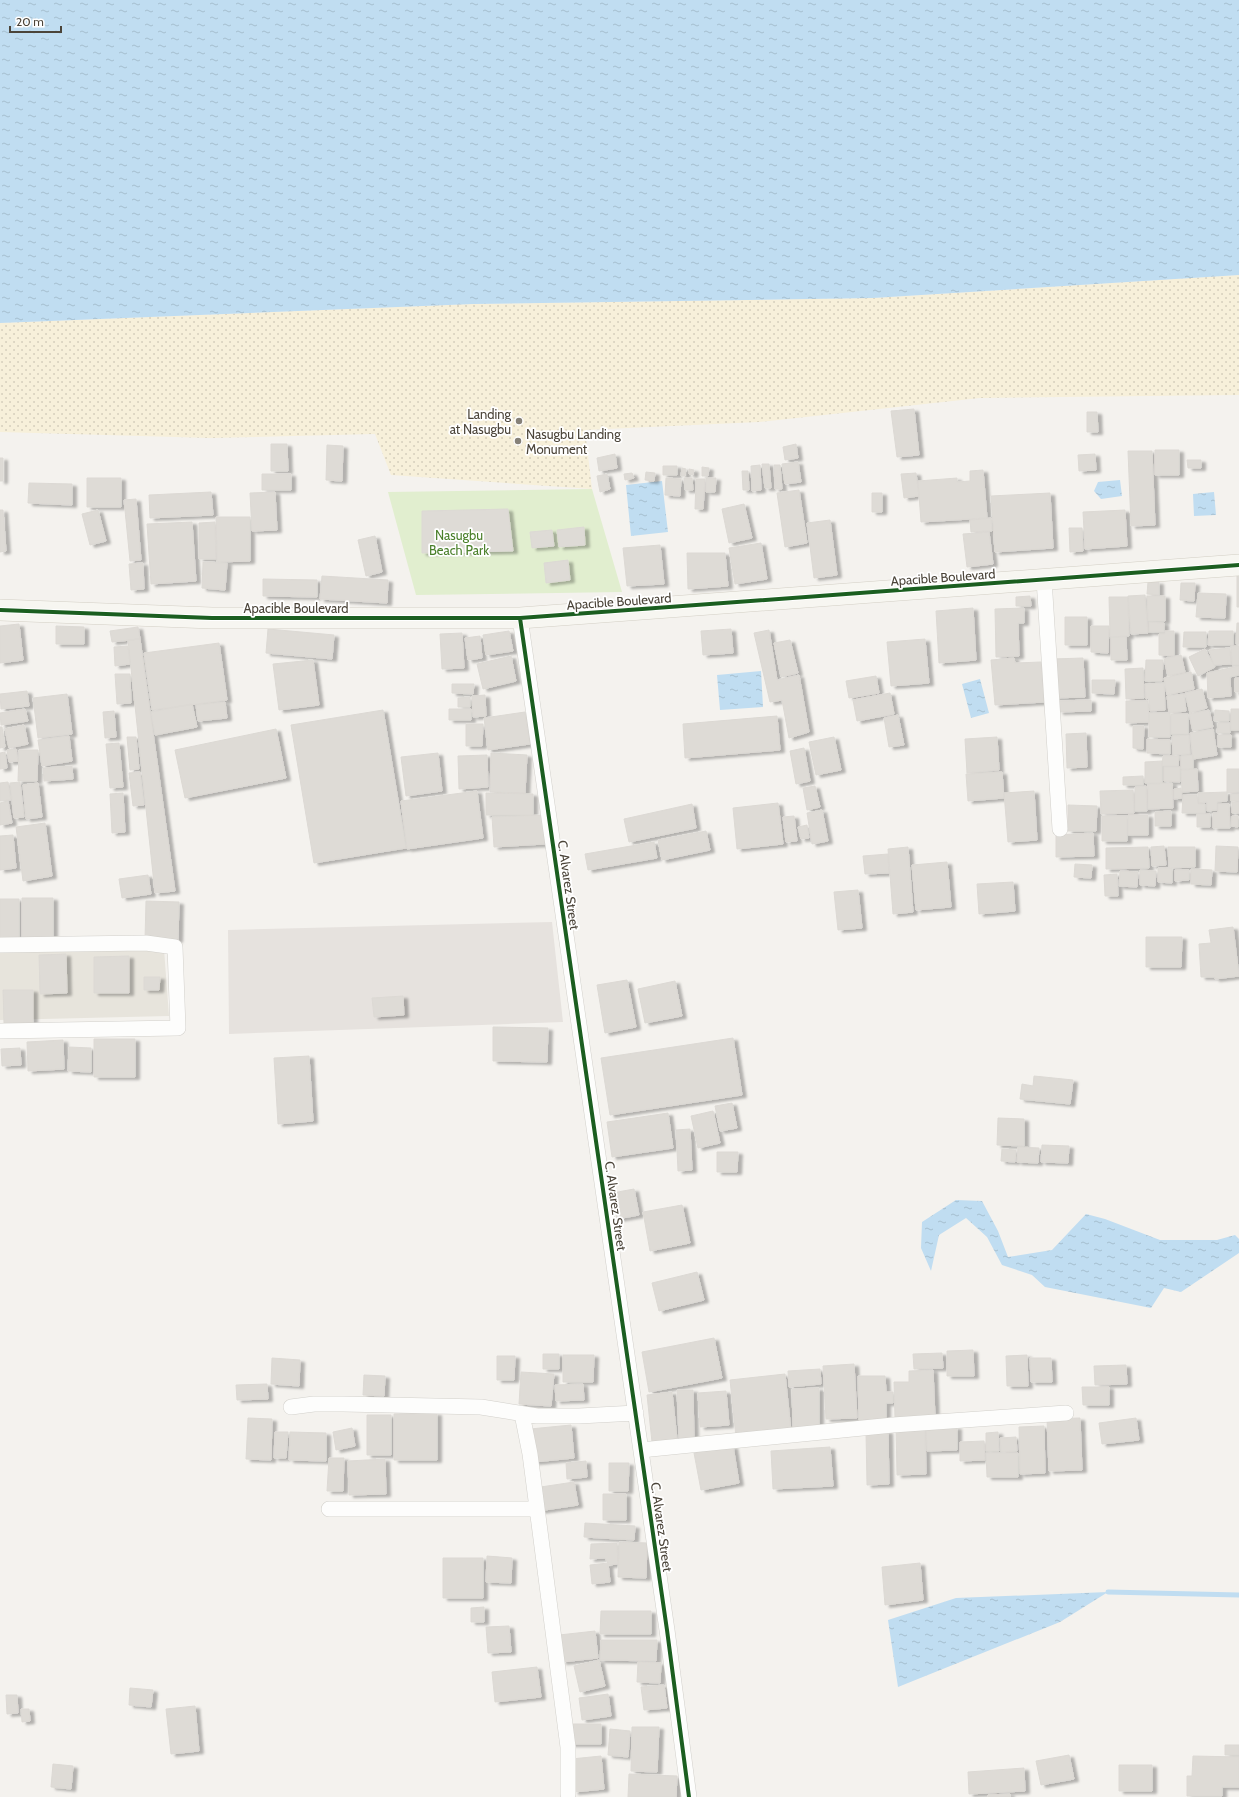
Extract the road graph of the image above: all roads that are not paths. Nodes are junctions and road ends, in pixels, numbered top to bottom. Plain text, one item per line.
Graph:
1 (1239, 565) edge
2 (1044, 579) junction
3 (0, 610) edge
4 (520, 618) junction
5 (1060, 829) dead end
6 (0, 945) edge
7 (0, 1031) edge
8 (291, 1407) dead end
9 (636, 1412) junction
10 (1066, 1413) dead end
11 (522, 1414) junction
12 (640, 1450) junction
13 (329, 1509) dead end
14 (537, 1509) junction
15 (568, 1794) dead end
16 (689, 1797) edge

1 - 2 street, Apacible Boulevard
2 - 4 street, Apacible Boulevard
2 - 5 street
3 - 4 street, Apacible Boulevard
4 - 9 street, C. Alvarez Street
6 - 7 street
8 - 11 street
9 - 11 street
9 - 12 street, C. Alvarez Street
10 - 12 street
11 - 14 street
12 - 16 street, C. Alvarez Street
13 - 14 street
14 - 15 street

